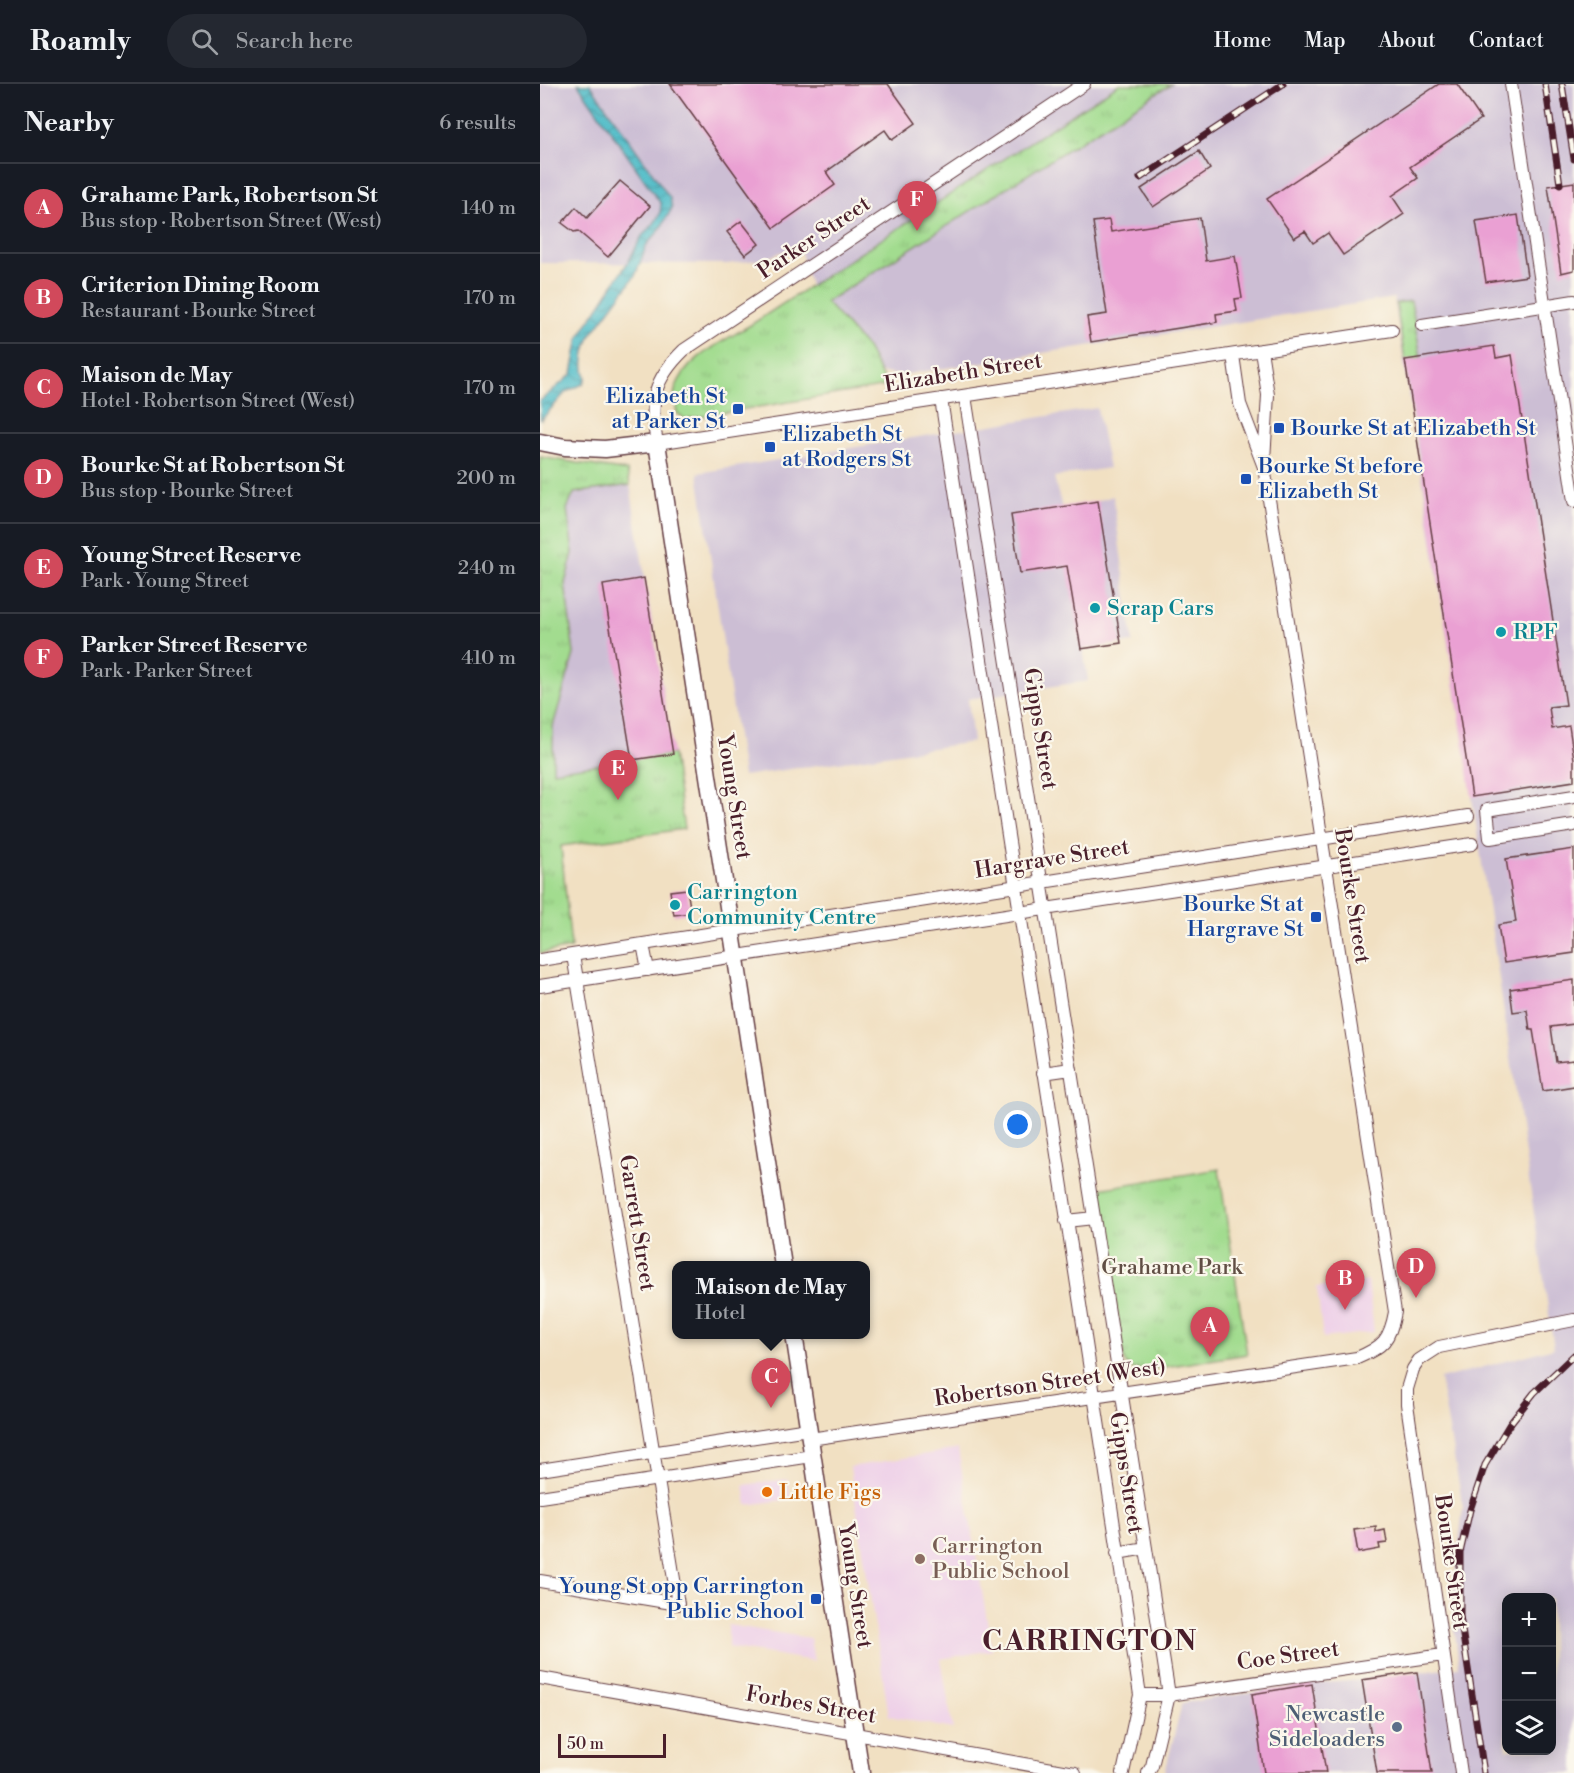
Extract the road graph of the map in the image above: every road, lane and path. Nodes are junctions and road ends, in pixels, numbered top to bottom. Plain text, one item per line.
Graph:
1 (1084, 84) edge
2 (1511, 84) edge
3 (1574, 301) edge
4 (1545, 306) junction
5 (1422, 325) dead end
6 (1392, 330) dead end
7 (1261, 350) junction
8 (1233, 355) junction
9 (965, 396) junction
10 (941, 399) junction
11 (540, 442) edge
12 (657, 443) junction
13 (1264, 467) junction
14 (1574, 501) edge
15 (1574, 796) edge
16 (1468, 816) dead end
17 (1574, 825) edge
18 (1322, 839) junction
19 (1472, 844) dead end
20 (1326, 866) junction
21 (1042, 882) junction
22 (1014, 886) junction
23 (1047, 909) junction
24 (1018, 913) junction
25 (732, 930) junction
26 (643, 945) junction
27 (573, 955) junction
28 (736, 956) junction
29 (540, 960) edge
30 (648, 969) junction
31 (578, 980) junction
32 (540, 986) edge
33 (1071, 1069) junction
34 (1043, 1073) junction
35 (1094, 1218) junction
36 (1066, 1221) junction
37 (782, 1261) edge
38 (1574, 1320) edge
39 (1392, 1330) joint
40 (795, 1339) edge
41 (1121, 1393) junction
42 (1093, 1398) junction
43 (810, 1441) junction
44 (652, 1452) junction
45 (540, 1470) edge
46 (657, 1479) junction
47 (540, 1497) edge
48 (1146, 1548) junction
49 (1117, 1552) junction
50 (540, 1581) edge
51 (1443, 1655) junction
52 (540, 1678) edge
53 (1140, 1695) junction
54 (1169, 1695) junction
55 (855, 1734) junction
56 (861, 1773) edge
57 (1075, 1773) edge
58 (1123, 1773) edge
59 (1148, 1773) edge
60 (1461, 1773) edge

1 - 12 street, Parker Street
2 - 4 street
3 - 4 street
4 - 5 street
4 - 14 street
6 - 7 street, Elizabeth Street
7 - 8 street, Elizabeth Street
7 - 13 street, Bourke Street
8 - 9 street, Elizabeth Street
8 - 13 street, Bourke Street
9 - 10 street, Elizabeth Street
9 - 21 street, Gipps Street
10 - 12 street, Elizabeth Street
10 - 22 street, Gipps Street
11 - 12 main road, Elizabeth Street
12 - 25 main road, Young Street
13 - 18 street, Bourke Street
15 - 17 street
16 - 18 street, Hargrave Street
18 - 20 street, Bourke Street
18 - 21 street, Hargrave Street
19 - 20 street
20 - 23 street
20 - 39 street, Bourke Street
21 - 22 street, Hargrave Street
21 - 23 street, Gipps Street
22 - 24 street, Gipps Street
22 - 25 street, Hargrave Street
23 - 24 street
23 - 33 street, Gipps Street
24 - 28 street
24 - 34 street, Gipps Street
25 - 26 street, Hargrave Street
25 - 28 main road, Young Street
26 - 27 street, Hargrave Street
26 - 30 street
27 - 29 street, Hargrave Street
27 - 31 street, Garrett Street
28 - 30 street
28 - 37 main road, Young Street
30 - 31 street
31 - 32 street
31 - 44 street, Garrett Street
33 - 34 street
33 - 35 street, Gipps Street
34 - 36 street, Gipps Street
35 - 36 street
35 - 41 street, Gipps Street
36 - 42 street, Gipps Street
38 - 51 street, Bourke Street
39 - 41 street, Robertson Street (West)
40 - 43 main road, Young Street
41 - 42 street, Robertson Street (West)
41 - 48 street, Gipps Street
42 - 43 street, Robertson Street (West)
42 - 49 street, Gipps Street
43 - 44 street, Robertson Street (West)
43 - 46 street, Robertson Street (West)
43 - 55 main road, Young Street
44 - 45 street, Robertson Street (West)
44 - 46 street, Garrett Street
46 - 47 street, Robertson Street (West)
46 - 50 street, Garrett Street
48 - 49 street, Gipps Street
48 - 54 street, Gipps Street
49 - 53 street, Gipps Street
51 - 54 street, Coe Street
51 - 60 street, Bourke Street
52 - 55 street, Forbes Street
53 - 54 street, Coe Street
53 - 58 street, Gipps Street
54 - 59 street, Gipps Street
55 - 56 main road, Young Street
55 - 57 street, Forbes Street

